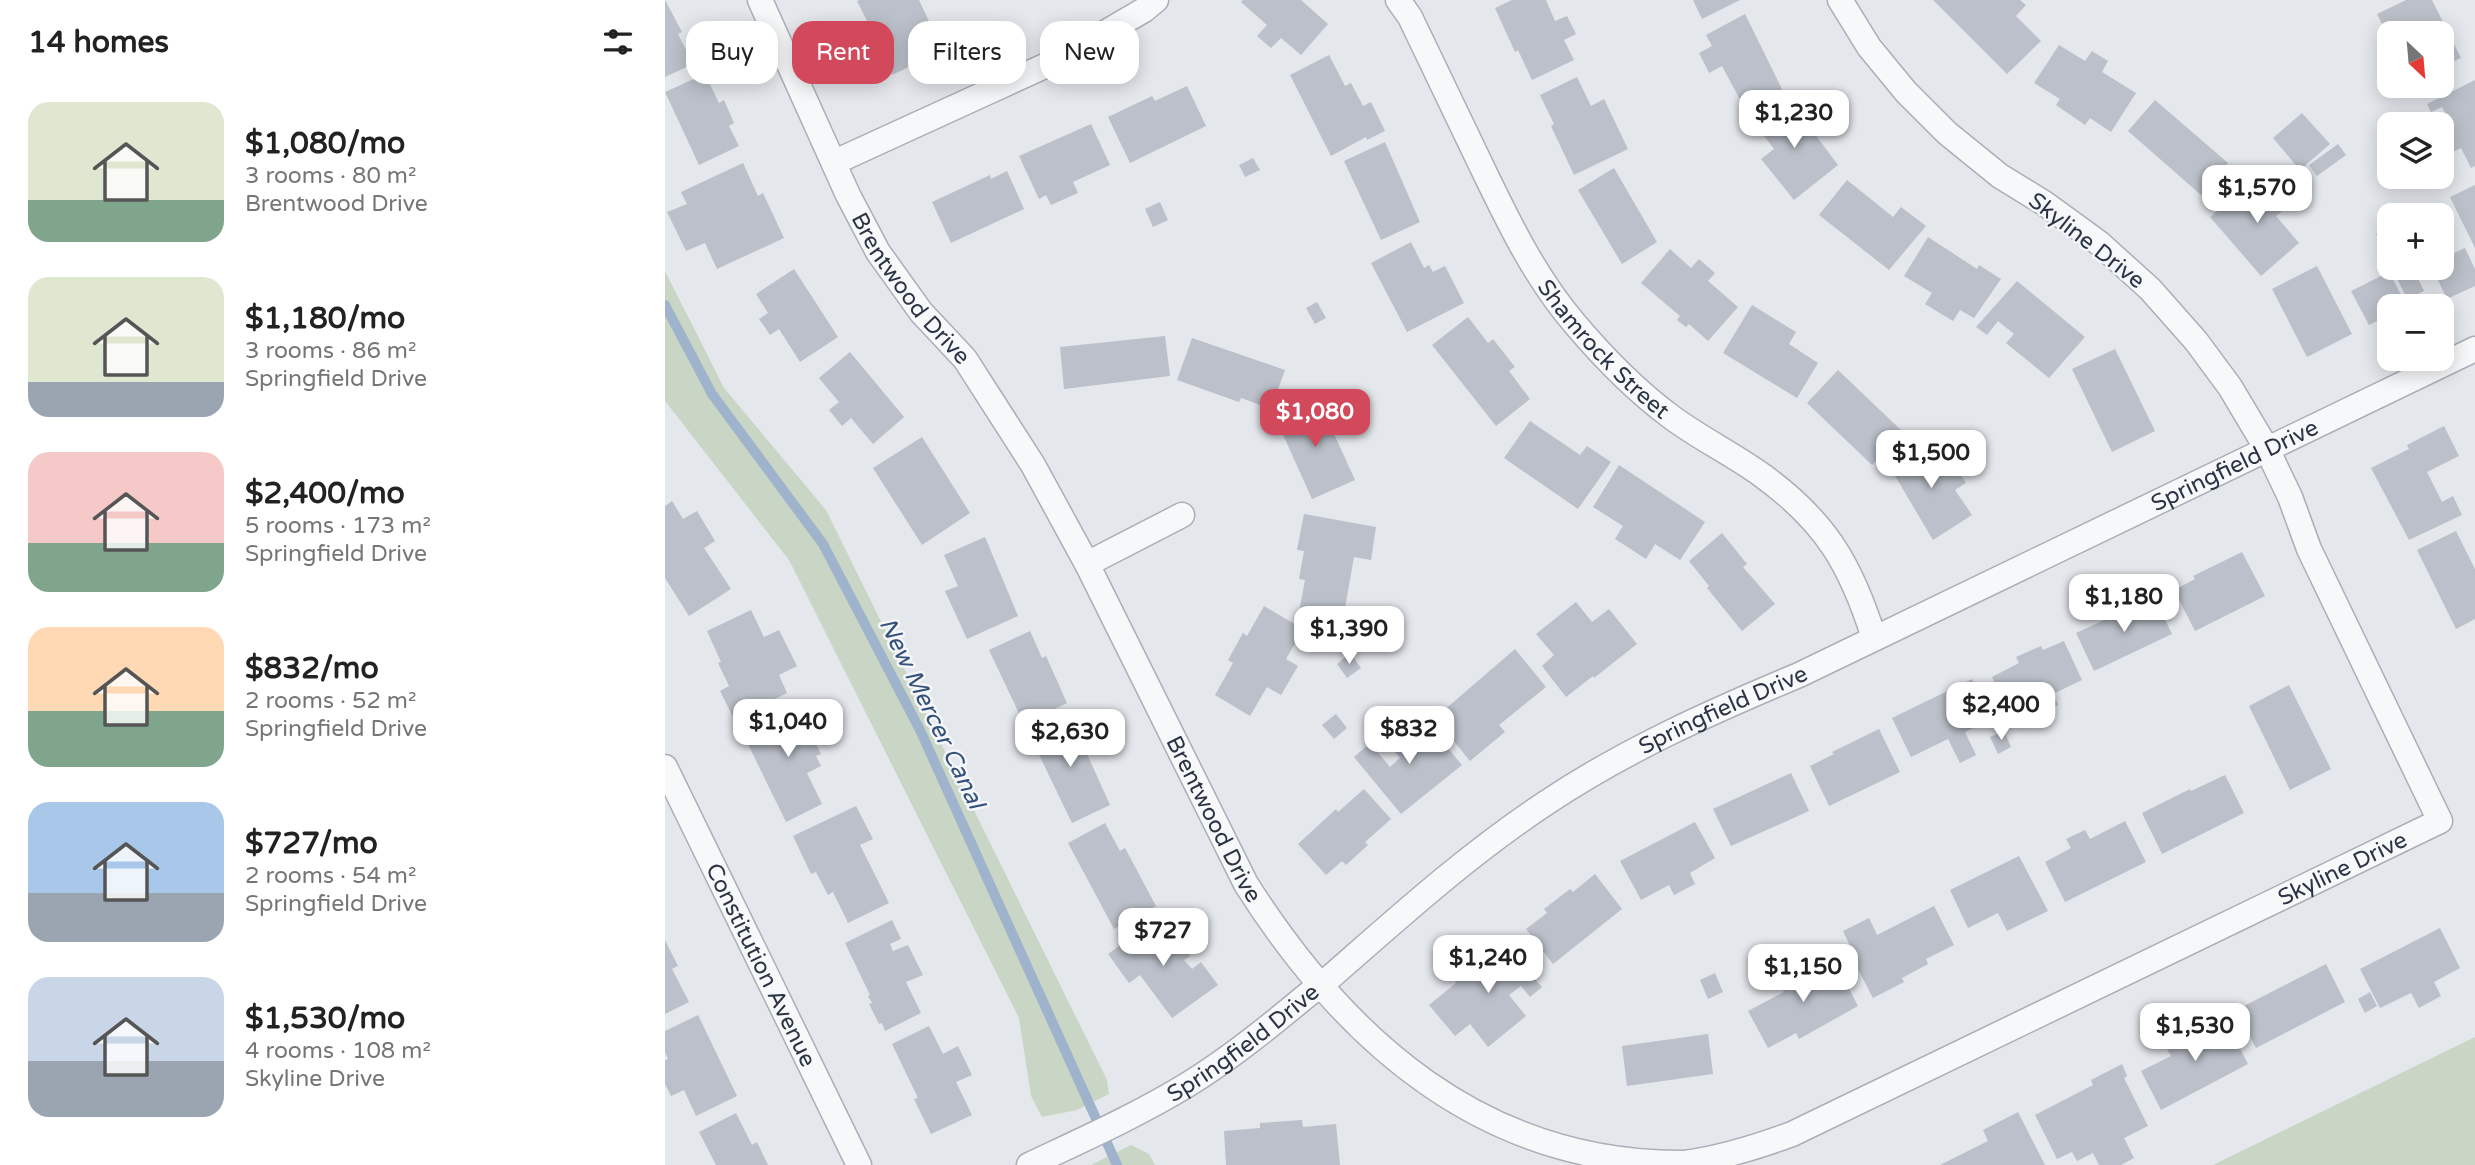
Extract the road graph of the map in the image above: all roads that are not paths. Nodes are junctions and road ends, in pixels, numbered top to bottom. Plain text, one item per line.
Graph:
1 (760, 0) edge
2 (1156, 0) edge
3 (1398, 0) edge
4 (1839, 0) edge
5 (835, 162) junction
6 (2475, 349) edge
7 (2267, 449) junction
8 (1182, 515) dead end
9 (1087, 564) junction
10 (1874, 638) junction
11 (665, 767) edge
12 (1320, 988) junction
13 (859, 1165) edge
14 (1029, 1165) edge

1 - 5 street, Brentwood Drive
2 - 5 street
3 - 10 street, Shamrock Street
4 - 7 street, Skyline Drive
5 - 9 street, Brentwood Drive
6 - 7 street, Springfield Drive
7 - 10 street, Springfield Drive
7 - 12 street, Skyline Drive
8 - 9 street
9 - 12 street, Brentwood Drive
10 - 12 street, Springfield Drive
11 - 13 street, Constitution Avenue
12 - 14 street, Springfield Drive

